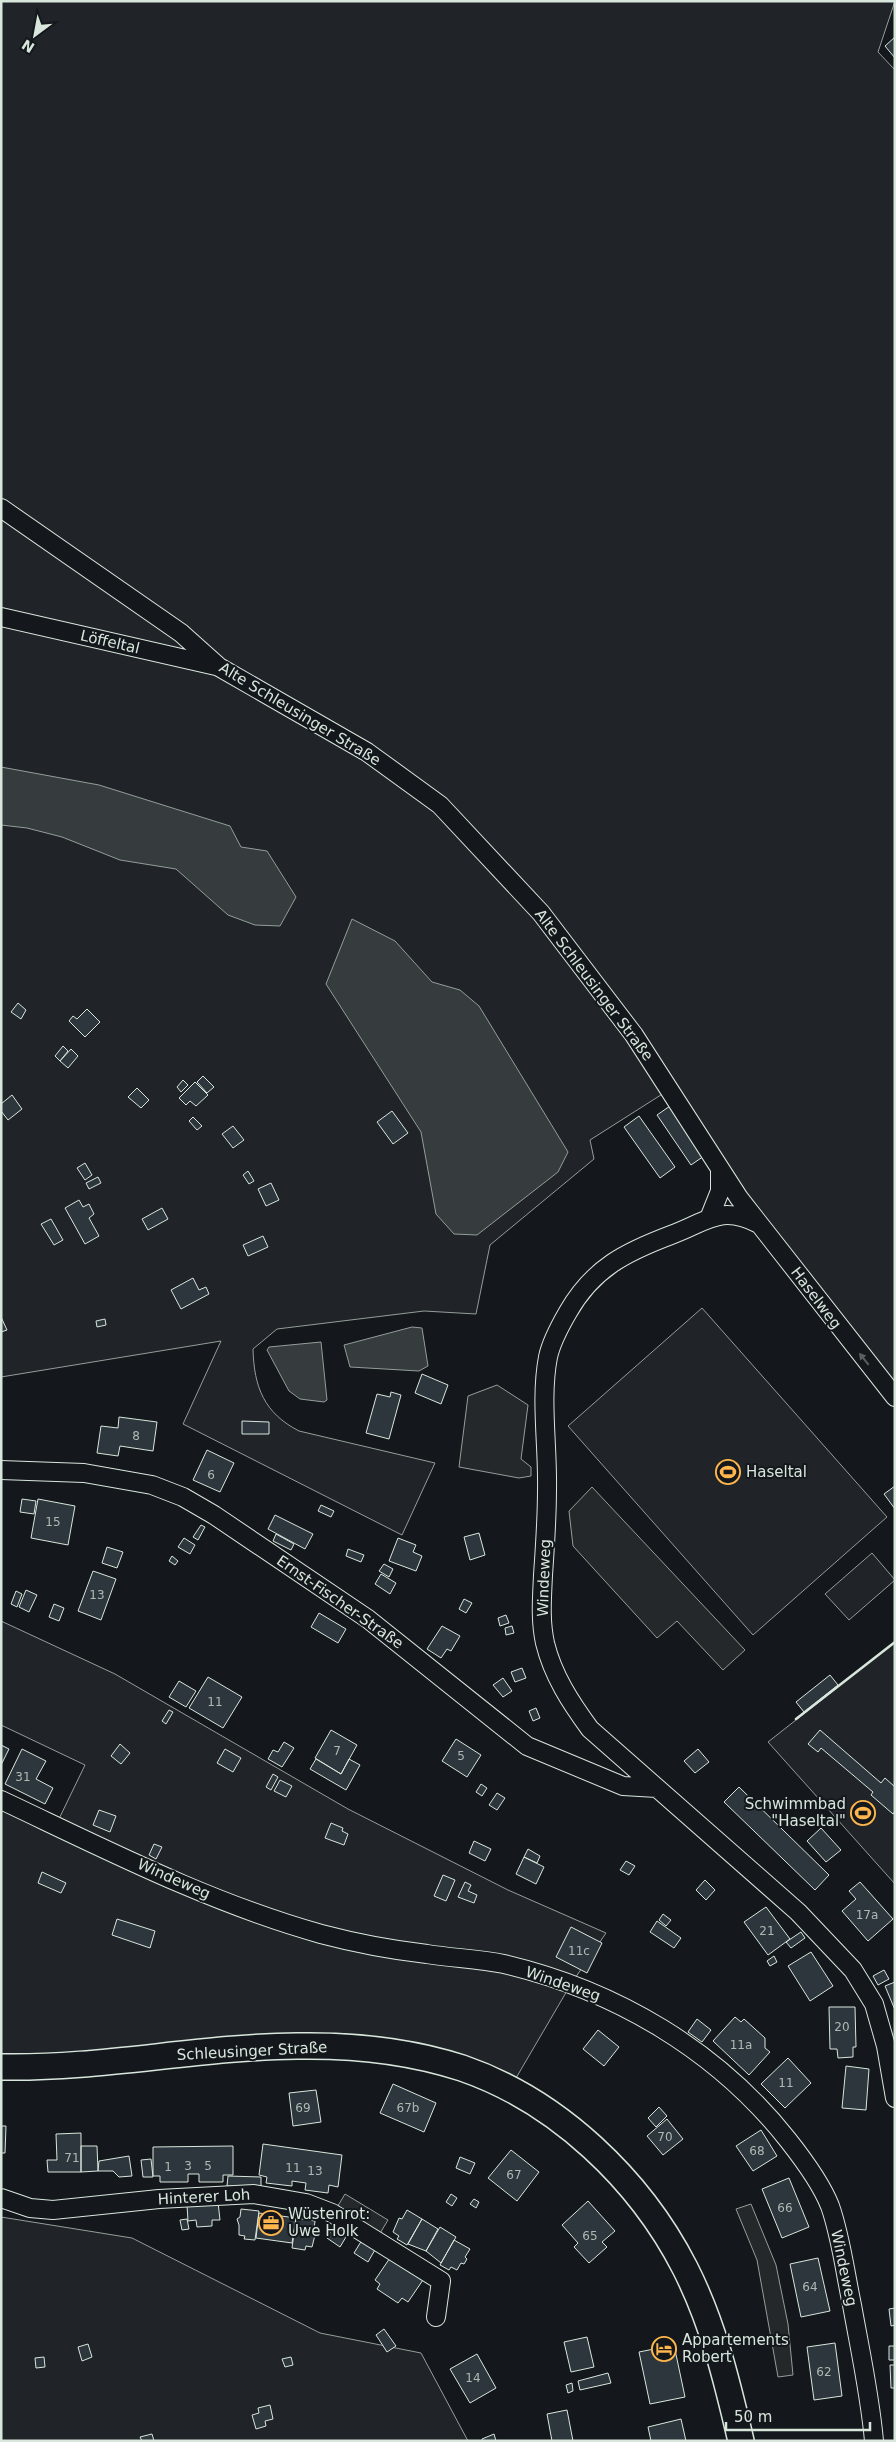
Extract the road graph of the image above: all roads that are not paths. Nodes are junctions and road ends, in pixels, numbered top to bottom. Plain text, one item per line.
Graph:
1 (1, 508) edge
2 (1, 617) edge
3 (219, 667) junction
4 (720, 1170) junction
5 (739, 1198) joint
6 (710, 1216) junction
7 (761, 1224) junction
8 (895, 1396) edge
9 (1, 1470) edge
10 (657, 1788) junction
11 (1, 1800) edge
12 (1, 2067) edge
13 (895, 2098) edge
14 (1, 2198) edge
15 (436, 2317) dead end
16 (741, 2441) edge
17 (874, 2441) edge

1 - 3 street, Alte Schleusinger Straße
2 - 3 street, Löffeltal
3 - 4 street, Alte Schleusinger Straße
4 - 5 street, Alte Schleusinger Straße
4 - 6 street
5 - 7 street, Haselweg
6 - 7 street
6 - 10 street, Windeweg
8 -> 7 street, Haselweg
9 - 10 street, Ernst-Fischer-Straße
10 - 13 street, Windeweg
11 - 17 street, Windeweg
12 - 16 main road, Schleusinger Straße
14 - 15 street, Hinterer Loh

